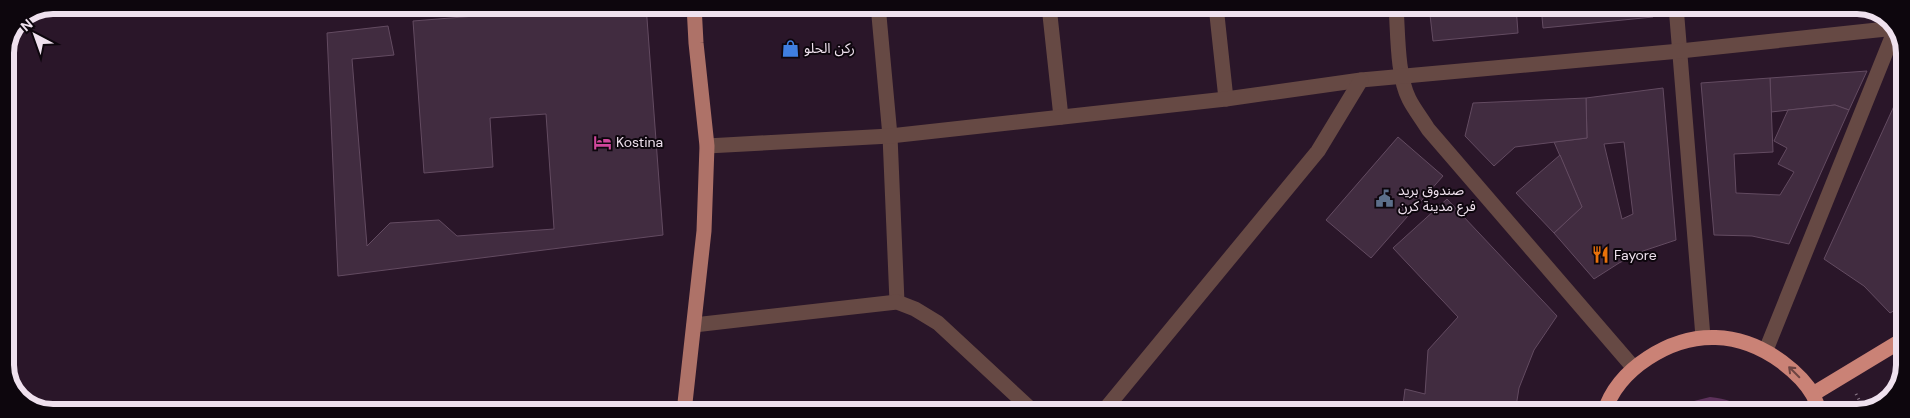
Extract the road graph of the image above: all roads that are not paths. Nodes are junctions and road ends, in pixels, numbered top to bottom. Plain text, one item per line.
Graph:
1 (694, 14) edge
2 (879, 14) edge
3 (1050, 14) edge
4 (1217, 14) edge
5 (1396, 14) edge
6 (1677, 14) edge
7 (1888, 29) edge
8 (1892, 37) edge
9 (1680, 51) junction
10 (1402, 76) junction
11 (1361, 80) junction
12 (1226, 99) junction
13 (1061, 117) junction
14 (890, 136) junction
15 (707, 146) junction
16 (897, 302) junction
17 (694, 325) junction
18 (1703, 337) junction
19 (1896, 344) edge
20 (1766, 350) junction
21 (1633, 368) junction
22 (1813, 394) junction
23 (685, 404) edge
24 (1026, 404) edge
25 (1109, 404) edge
26 (1606, 404) edge
27 (1817, 404) edge

1 - 15 main road
2 - 14 street
3 - 13 street
4 - 12 street
5 - 10 street
6 - 9 street
7 - 9 street
8 - 20 street
9 - 10 street
9 - 18 street
10 - 11 street
10 - 21 street
11 - 12 street
11 - 25 street
12 - 13 street
13 - 14 street
14 - 15 street
14 - 16 street
15 - 17 main road
16 - 17 street
16 - 24 street
17 - 23 main road
18 - 20 highway
18 - 21 highway
19 - 22 highway
22 -> 20 highway
21 - 26 highway
22 - 27 highway

